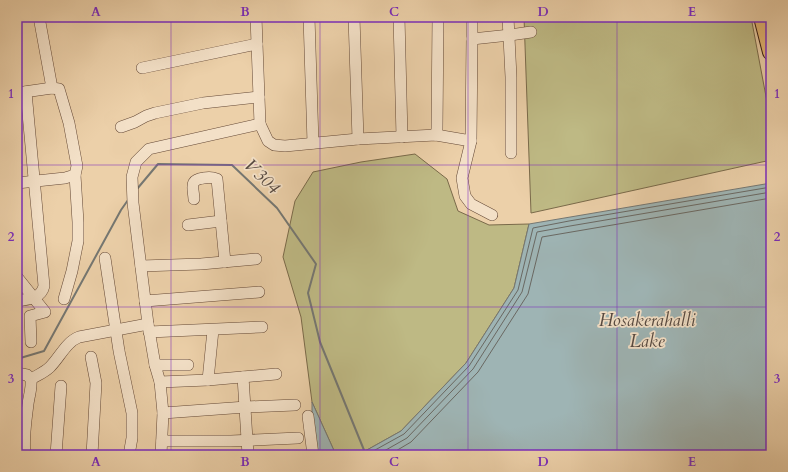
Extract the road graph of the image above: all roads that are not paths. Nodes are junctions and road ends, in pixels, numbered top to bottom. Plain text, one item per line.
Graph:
1 (39, 17) edge
2 (256, 17) edge
3 (309, 17) edge
4 (354, 17) edge
5 (399, 17) edge
6 (438, 17) edge
7 (472, 17) edge
8 (508, 17) edge
9 (762, 17) edge
10 (531, 32) dead end
11 (510, 35) junction
12 (472, 39) junction
13 (257, 44) junction
14 (771, 52) edge
15 (142, 68) dead end
16 (52, 88) junction
17 (22, 93) edge
18 (259, 97) junction
19 (260, 124) junction
20 (121, 127) dead end
21 (436, 135) junction
22 (402, 137) junction
23 (358, 139) junction
24 (471, 141) junction
25 (313, 143) junction
26 (511, 153) dead end
27 (75, 175) junction
28 (35, 181) junction
29 (17, 183) edge
30 (194, 199) dead end
31 (492, 215) dead end
32 (221, 221) junction
33 (188, 225) dead end
34 (105, 258) dead end
35 (256, 259) dead end
36 (225, 262) junction
37 (141, 266) junction
38 (17, 277) edge
39 (259, 292) dead end
40 (34, 298) junction
41 (64, 299) dead end
42 (17, 301) edge
43 (145, 301) junction
44 (262, 327) dead end
45 (149, 328) junction
46 (116, 330) junction
47 (213, 330) junction
48 (31, 342) dead end
49 (91, 357) dead end
50 (155, 365) junction
51 (188, 365) dead end
52 (17, 373) edge
53 (276, 374) dead end
54 (243, 377) junction
55 (31, 379) junction
56 (208, 380) junction
57 (160, 382) junction
58 (61, 386) dead end
59 (295, 405) dead end
60 (246, 407) junction
61 (163, 413) junction
62 (22, 415) edge
63 (308, 416) dead end
64 (298, 438) dead end
65 (248, 440) junction
66 (162, 442) junction
67 (25, 455) edge
68 (56, 455) edge
69 (92, 455) edge
70 (129, 455) edge
71 (161, 455) edge
72 (248, 455) edge
73 (313, 455) edge

1 - 16 street
2 - 13 street
3 - 25 street
4 - 23 street
5 - 22 street
6 - 21 street
7 - 12 street
8 - 11 street
9 - 14 highway
10 - 11 street
11 - 12 street
11 - 26 street
12 - 24 street
13 - 15 street
13 - 18 street
16 - 17 street
16 - 27 street
17 - 28 street
18 - 19 street
18 - 20 street
19 - 25 street
19 - 37 street
21 - 22 street
21 - 24 street
22 - 23 street
23 - 25 street
24 - 31 street
27 - 28 street
27 - 41 street
28 - 29 street
28 - 40 street
30 - 32 street
32 - 33 street
32 - 36 street
34 - 46 street
35 - 36 street
36 - 37 street
37 - 43 street
38 - 40 street
39 - 43 street
40 - 42 street
40 - 48 street
43 - 45 street
44 - 47 street
45 - 46 street
45 - 47 street
45 - 50 street
46 - 55 street
46 - 70 street
47 - 56 street
49 - 69 street
50 - 51 street
50 - 57 street
52 - 55 street
53 - 54 street
54 - 56 street
54 - 60 street
55 - 62 street
56 - 57 street
57 - 61 street
58 - 68 street
59 - 60 street
60 - 61 street
60 - 65 street
61 - 66 street
62 - 67 street
63 - 73 street
64 - 65 street
65 - 66 street
65 - 72 street
66 - 71 street

